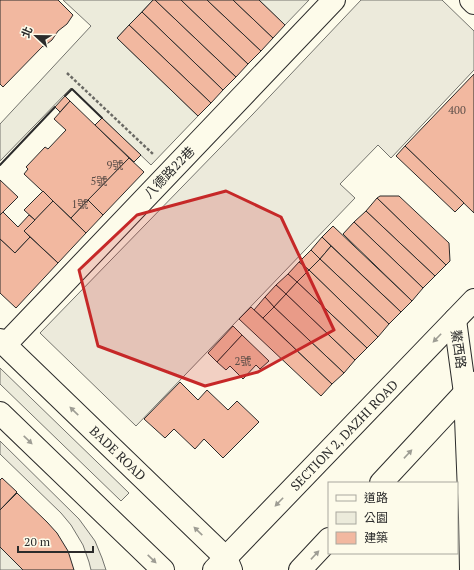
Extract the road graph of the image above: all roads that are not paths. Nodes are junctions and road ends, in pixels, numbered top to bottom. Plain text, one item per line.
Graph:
1 (334, 0) edge
2 (471, 0) edge
3 (474, 3) edge
4 (474, 300) edge
5 (455, 320) junction
6 (2, 342) edge
7 (469, 388) edge
8 (0, 412) edge
9 (382, 482) edge
10 (328, 540) edge
11 (224, 566) edge
12 (163, 570) edge
13 (300, 570) edge
14 (471, 570) edge

1 - 6 street, 八德路22巷
2 - 3 street
4 - 5 street, SECTION 2, DAZHI ROAD
5 - 7 street, 鰲西路
5 -> 11 street, SECTION 2, DAZHI ROAD
11 -> 6 street, BADE ROAD
9 -> 7 street
7 - 14 street, 鰲西路
8 -> 12 street
13 -> 10 street

